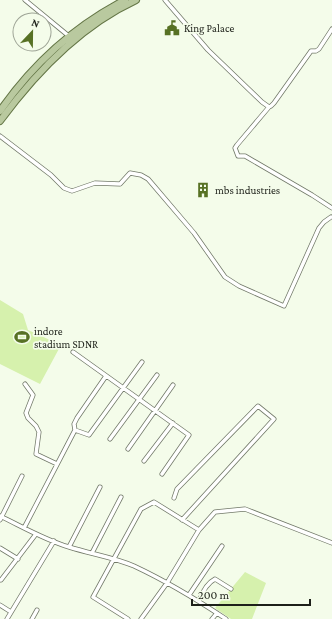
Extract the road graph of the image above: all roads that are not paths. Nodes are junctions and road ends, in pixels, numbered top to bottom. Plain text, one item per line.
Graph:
1 (25, 0) edge
2 (124, 0) edge
3 (136, 0) edge
4 (165, 0) edge
5 (332, 29) edge
6 (72, 38) junction
7 (269, 106) junction
8 (0, 111) edge
9 (0, 121) edge
10 (0, 136) edge
11 (332, 208) edge
12 (332, 212) edge
13 (332, 218) edge
14 (73, 352) dead end
15 (142, 362) dead end
16 (157, 375) dead end
17 (106, 376) junction
18 (25, 384) dead end
19 (173, 385) dead end
20 (123, 388) junction
21 (139, 400) junction
22 (155, 411) junction
23 (173, 423) junction
24 (75, 430) junction
25 (110, 438) dead end
26 (128, 449) dead end
27 (144, 461) dead end
28 (57, 464) junction
29 (162, 474) dead end
30 (22, 476) dead end
31 (100, 487) dead end
32 (121, 497) dead end
33 (174, 498) dead end
34 (1, 518) edge
35 (182, 520) junction
36 (24, 528) junction
37 (199, 530) junction
38 (36, 534) junction
39 (54, 542) junction
40 (332, 543) edge
41 (222, 546) dead end
42 (69, 547) junction
43 (0, 548) edge
44 (92, 553) junction
45 (18, 559) junction
46 (113, 559) junction
47 (0, 580) edge
48 (167, 583) junction
49 (231, 589) dead end
50 (190, 595) junction
51 (199, 601) junction
52 (0, 605) edge
53 (37, 610) dead end
54 (11, 612) junction
55 (217, 613) junction
56 (6, 619) edge
57 (32, 619) edge
58 (128, 619) edge
59 (141, 619) edge
60 (212, 619) edge
61 (226, 619) edge

1 - 6 street
2 - 6 main road
3 - 6 main road
4 - 7 street
5 - 7 street
6 - 8 main road
6 - 9 main road
7 - 11 street
10 - 13 street
12 - 13 street
14 - 17 street
15 - 20 street
16 - 21 street
17 - 20 street
17 - 24 street
18 - 28 street
19 - 22 street
20 - 21 street
20 - 24 street
21 - 22 street
21 - 25 street
22 - 23 street
22 - 26 street
23 - 27 street
23 - 29 street
24 - 28 street
28 - 36 street
30 - 34 street
31 - 42 street
32 - 44 street
33 - 35 street
34 - 36 street
35 - 37 street
35 - 46 street
36 - 38 street
37 - 40 street
37 - 48 street
38 - 39 street
38 - 45 street
39 - 42 street
39 - 54 street
41 - 50 street
42 - 44 street
43 - 45 street
44 - 46 street
45 - 47 street
46 - 48 street
46 - 58 street
48 - 50 street
48 - 59 street
49 - 51 street
50 - 51 street
51 - 55 street
52 - 54 street
53 - 57 street
54 - 56 street
55 - 60 street
55 - 61 street

